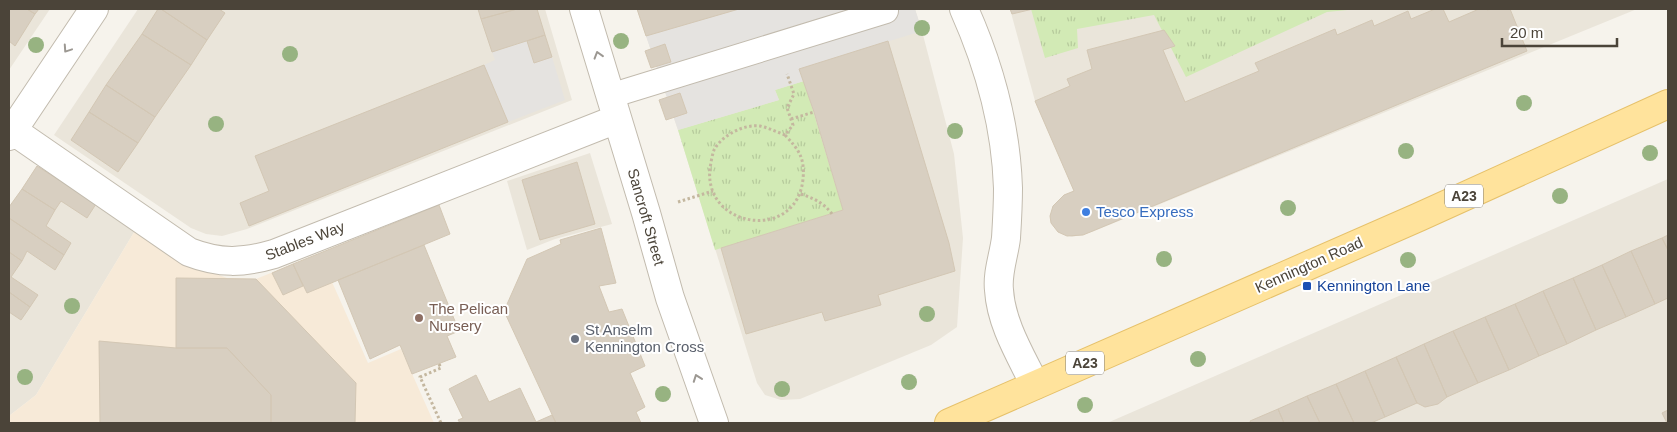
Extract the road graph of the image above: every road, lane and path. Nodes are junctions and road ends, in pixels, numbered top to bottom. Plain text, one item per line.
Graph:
1 (94, 9) edge
2 (584, 9) edge
3 (964, 9) edge
4 (886, 11) dead end
5 (777, 45) junction
6 (1668, 104) edge
7 (614, 107) junction
8 (814, 112) dead end
9 (791, 119) junction
10 (11, 133) edge
11 (785, 135) junction
12 (801, 194) junction
13 (832, 214) dead end
14 (438, 364) dead end
15 (1035, 385) junction
16 (441, 423) edge
17 (714, 423) edge
18 (949, 423) edge

1 -> 10 street
7 -> 2 street, Sancroft Street
3 - 15 street
4 - 5 lane
5 - 7 lane
5 - 9 path
6 - 15 main road, Kennington Road / A23
7 - 10 street, Stables Way
17 -> 7 street, Sancroft Street
8 - 9 path
9 - 11 path
11 - 12 path
11 - 12 path
12 - 13 path
14 - 16 path
15 - 18 main road, Kennington Road / A23

